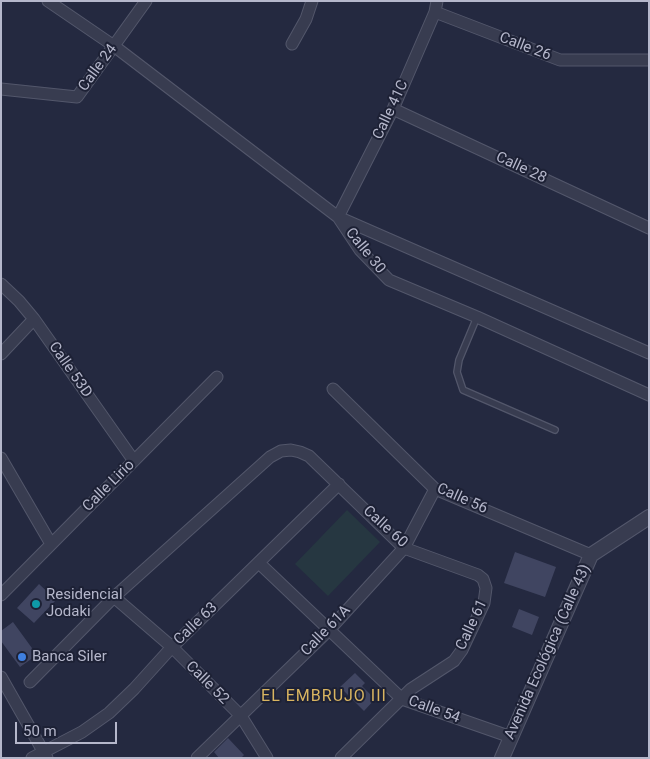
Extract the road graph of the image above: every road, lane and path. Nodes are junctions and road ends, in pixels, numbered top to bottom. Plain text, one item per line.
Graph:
1 (48, 1) edge
2 (146, 1) edge
3 (312, 1) edge
4 (436, 6) edge
5 (292, 44) dead end
6 (114, 46) junction
7 (649, 60) edge
8 (1, 89) edge
9 (392, 109) junction
10 (338, 217) junction
11 (649, 228) edge
12 (1, 284) edge
13 (477, 317) junction
14 (34, 319) junction
15 (649, 353) edge
16 (1, 354) edge
17 (217, 377) dead end
18 (334, 389) dead end
19 (649, 395) edge
20 (555, 430) dead end
21 (1, 458) edge
22 (134, 461) junction
23 (339, 484) junction
24 (434, 489) junction
25 (649, 517) edge
26 (51, 544) junction
27 (404, 548) junction
28 (591, 555) junction
29 (259, 563) junction
30 (486, 588) joint
31 (1, 595) edge
32 (114, 597) junction
33 (329, 630) junction
34 (172, 648) junction
35 (1, 677) edge
36 (30, 682) dead end
37 (402, 699) junction
38 (241, 716) junction
39 (510, 737) junction
40 (45, 755) edge
41 (32, 758) edge
42 (197, 758) edge
43 (267, 758) edge
44 (341, 758) edge
45 (502, 758) edge

1 - 6 street
2 - 6 street, Calle 24
3 - 5 street
4 - 7 street, Calle 26
4 - 9 street, Calle 41C
6 - 8 street, Calle 24
6 - 10 street
9 - 10 street, Calle 41C
9 - 11 street, Calle 28
10 - 13 street, Calle 30
10 - 15 street, Calle 30
12 - 14 street, Calle 53D
13 - 19 street, Calle 30
13 - 20 lane
14 - 16 street
14 - 22 street, Calle 53D
17 - 22 street, Calle Lirio
18 - 24 street, Calle 56
21 - 26 street
22 - 26 street, Calle Lirio
23 - 27 street, Calle 60
23 - 29 street, Calle 63
23 - 32 street, Calle 60
24 - 27 street, Calle 61A
24 - 28 street, Calle 56
25 - 28 street, Avenida Ecológica (Calle 43)
26 - 31 street, Calle Lirio
27 - 30 street, Calle 60
27 - 33 street, Calle 61A
28 - 39 street, Avenida Ecológica (Calle 43)
29 - 33 street, Calle 54
29 - 34 street, Calle 63
30 - 37 street, Calle 61
32 - 34 street, Calle 52
32 - 36 street
33 - 37 street, Calle 54
33 - 38 street, Calle 61A
34 - 38 street, Calle 52
34 - 40 street, Calle 63
35 - 40 street
37 - 39 street, Calle 54
37 - 44 street, Calle 61
38 - 42 street, Calle 61A
38 - 43 street, Calle 52
39 - 45 street, Avenida Ecológica (Calle 43)
40 - 41 street, Calle 63

